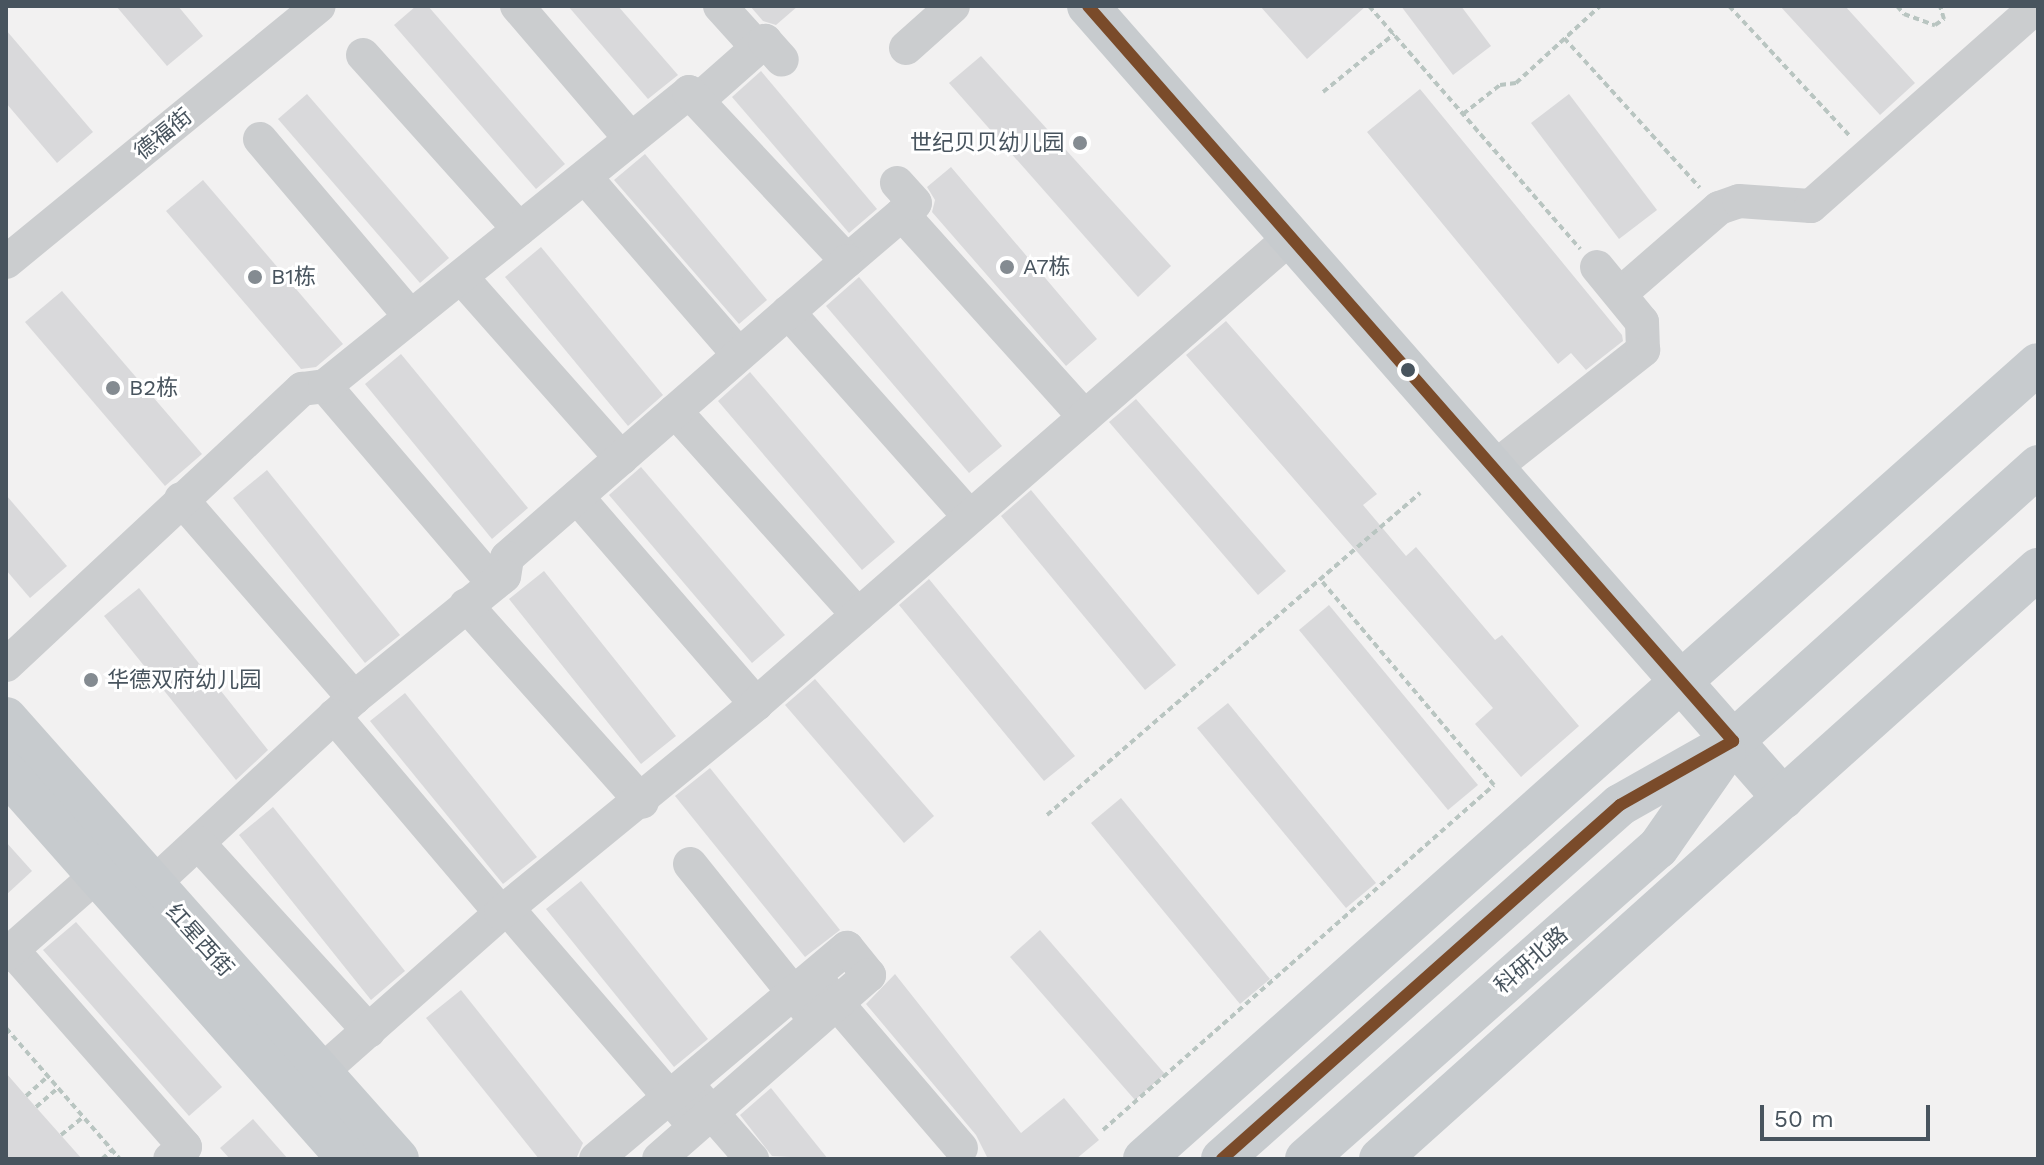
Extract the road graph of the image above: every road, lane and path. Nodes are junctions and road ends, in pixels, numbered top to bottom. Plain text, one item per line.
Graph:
1 (319, 6) edge
2 (517, 6) edge
3 (720, 6) edge
4 (953, 6) edge
5 (1088, 6) edge
6 (1369, 6) edge
7 (1600, 6) edge
8 (1729, 6) edge
9 (1897, 6) edge
10 (1940, 6) edge
11 (2037, 6) edge
12 (1394, 34) junction
13 (1564, 38) junction
14 (906, 48) dead end
15 (363, 55) dead end
16 (1323, 92) dead end
17 (697, 101) junction
18 (1463, 114) junction
19 (260, 139) dead end
20 (631, 139) junction
21 (1868, 156) junction
22 (585, 177) junction
23 (1719, 208) junction
24 (519, 229) junction
25 (1291, 237) junction
26 (847, 261) junction
27 (6, 262) edge
28 (1597, 267) joint
29 (461, 277) junction
30 (1620, 294) junction
31 (788, 312) junction
32 (411, 317) junction
33 (739, 355) junction
34 (2038, 364) edge
35 (325, 386) junction
36 (675, 411) junction
37 (1085, 417) junction
38 (621, 458) junction
39 (2038, 466) edge
40 (1495, 467) junction
41 (1420, 493) dead end
42 (577, 497) junction
43 (181, 499) junction
44 (970, 517) junction
45 (2038, 569) edge
46 (1320, 579) junction
47 (494, 584) junction
48 (466, 605) junction
49 (858, 615) junction
50 (6, 665) edge
51 (1679, 679) junction
52 (756, 704) junction
53 (344, 707) junction
54 (6, 718) edge
55 (1733, 741) junction
56 (6, 772) edge
57 (1783, 798) junction
58 (642, 802) junction
59 (1047, 815) dead end
60 (198, 843) junction
61 (690, 864) dead end
62 (122, 878) junction
63 (504, 911) junction
64 (9, 952) edge
65 (803, 985) junction
66 (827, 1012) junction
67 (6, 1029) edge
68 (369, 1031) junction
69 (320, 1073) junction
70 (48, 1076) junction
71 (58, 1088) junction
72 (678, 1092) junction
73 (26, 1096) dead end
74 (36, 1107) dead end
75 (83, 1117) junction
76 (704, 1120) junction
77 (1103, 1130) dead end
78 (61, 1135) dead end
79 (961, 1148) dead end
80 (112, 1150) junction
81 (177, 1153) edge
82 (102, 1159) edge
83 (120, 1159) edge
84 (348, 1159) edge
85 (398, 1159) edge
86 (596, 1159) edge
87 (659, 1159) edge
88 (752, 1159) edge
89 (1144, 1159) edge
90 (1222, 1159) edge
91 (1306, 1159) edge
92 (1380, 1159) edge

1 - 27 street, 德福街
2 - 20 street
3 - 17 street
4 - 14 street
5 - 25 main road
6 - 12 path
7 - 13 path
8 - 21 path
9 - 10 path
11 - 21 street
12 - 16 path
12 - 18 path
13 - 18 path
13 - 23 path
15 - 24 street
17 - 20 street
17 - 26 street
18 - 28 path
19 - 32 street
20 - 22 street
21 - 23 street
22 - 24 street
22 - 33 street
23 - 30 street
24 - 29 street
25 - 37 street
25 - 40 main road
26 - 31 street
26 - 37 street
28 - 30 street
29 - 32 street
29 - 38 street
30 - 40 street
31 - 33 street
31 - 44 street
32 - 35 street
33 - 36 street
34 - 51 main road
35 - 43 street
35 - 47 street
36 - 38 street
36 - 49 street
37 - 44 street
38 - 42 street
39 - 55 main road, 科研北路
40 - 51 main road
41 - 46 path
42 - 47 street
42 - 52 street
43 - 50 street
43 - 53 street
44 - 49 street
45 - 57 main road
46 - 59 path
46 - 77 path
47 - 48 street
48 - 53 street
48 - 58 street
49 - 52 street
51 - 55 main road
51 - 89 main road
52 - 58 street
53 - 60 street
53 - 63 street
54 - 62 main road, 红星西街
55 - 57 main road
55 - 90 main road, 科研北路
55 - 91 main road, 科研北路
56 - 62 main road, 红星西街
57 - 92 main road
58 - 63 street
60 - 62 street
60 - 68 street
61 - 65 street
62 - 64 street
62 - 69 main road, 红星西街
62 - 84 main road, 红星西街
63 - 68 street
63 - 72 street
64 - 81 street
65 - 66 street
65 - 66 street
65 - 72 street
66 - 76 street
66 - 79 street
67 - 70 path
68 - 69 street
69 - 85 main road, 红星西街
70 - 71 path
70 - 73 path
71 - 74 path
71 - 75 path
72 - 76 street
72 - 86 street
75 - 78 path
75 - 80 path
76 - 87 street
76 - 88 street
80 - 82 path
80 - 83 path

